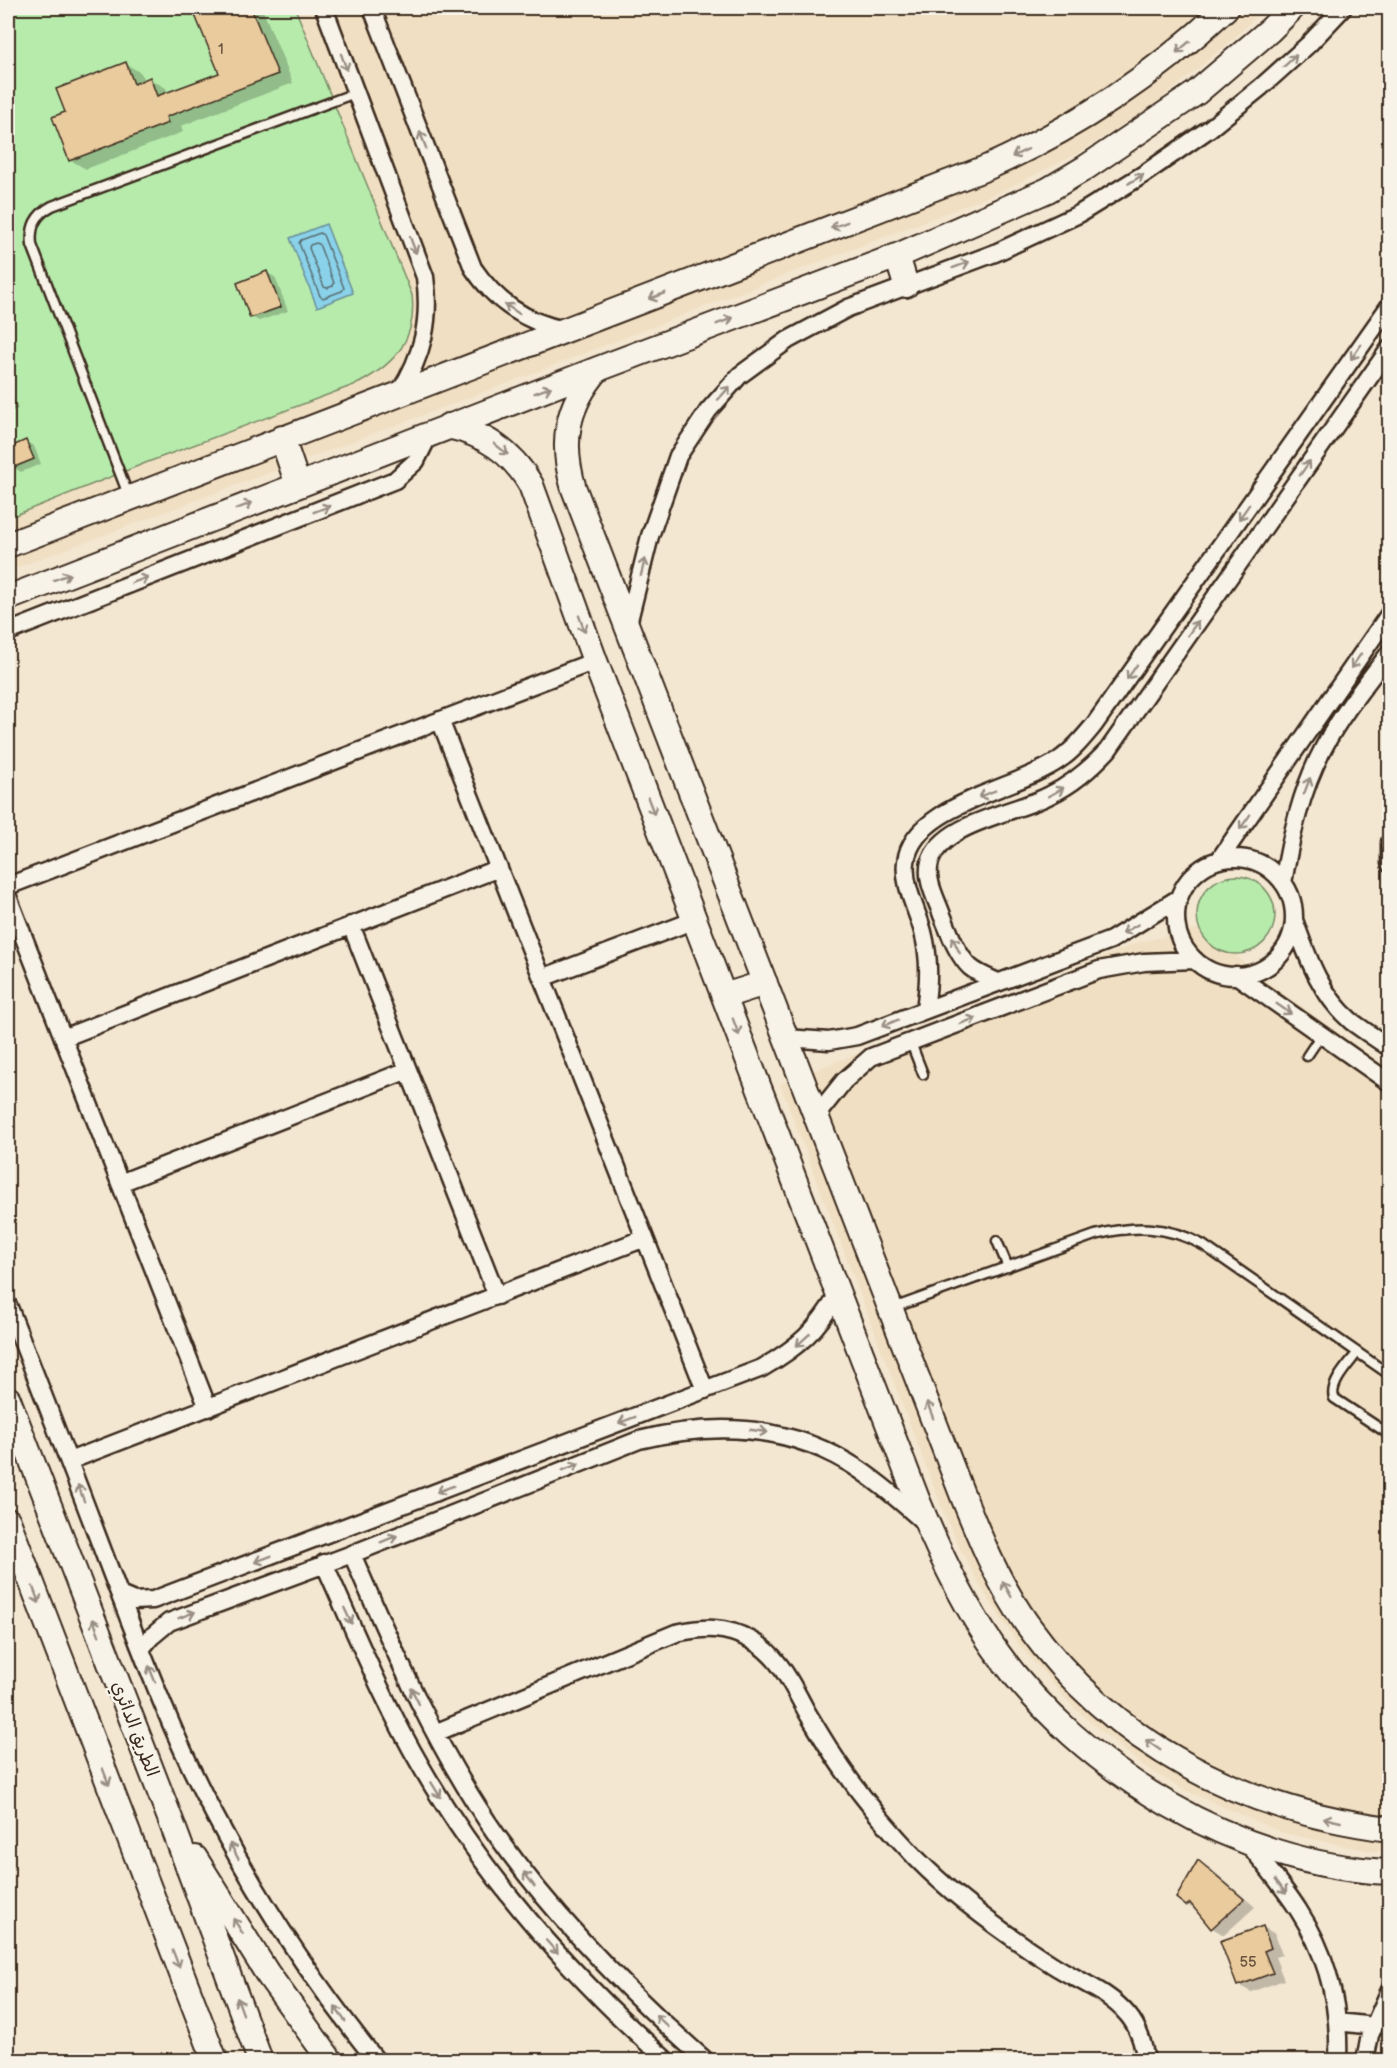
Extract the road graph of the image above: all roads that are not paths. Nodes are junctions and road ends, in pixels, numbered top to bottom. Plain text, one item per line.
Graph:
1 (324, 8) edge
2 (372, 8) edge
3 (1226, 8) edge
4 (1292, 8) edge
5 (1343, 8) edge
6 (355, 93) junction
7 (897, 256) junction
8 (906, 285) junction
9 (1389, 304) edge
10 (566, 330) junction
11 (1389, 348) edge
12 (598, 369) junction
13 (399, 393) junction
14 (439, 430) junction
15 (282, 438) junction
16 (298, 484) junction
17 (129, 498) junction
18 (584, 514) junction
19 (547, 527) junction
20 (8, 545) edge
21 (8, 598) edge
22 (1389, 613) edge
23 (628, 624) junction
24 (8, 632) edge
25 (1389, 652) edge
26 (595, 661) junction
27 (440, 720) junction
28 (1389, 842) edge
29 (1219, 860) junction
30 (1389, 864) edge
31 (499, 868) junction
32 (1283, 883) junction
33 (8, 886) edge
34 (8, 897) edge
35 (1179, 898) junction
36 (694, 920) junction
37 (1294, 920) junction
38 (351, 925) junction
39 (1195, 960) junction
40 (1236, 975) junction
41 (542, 978) junction
42 (998, 982) junction
43 (765, 983) junction
44 (724, 996) junction
45 (925, 1008) junction
46 (1321, 1035) junction
47 (63, 1038) junction
48 (786, 1038) junction
49 (911, 1043) junction
50 (1389, 1048) edge
51 (1307, 1056) dead end
52 (408, 1070) junction
53 (923, 1074) dead end
54 (1389, 1083) edge
55 (816, 1116) junction
56 (120, 1183) junction
57 (645, 1238) junction
58 (997, 1241) dead end
59 (1008, 1267) junction
60 (838, 1293) junction
61 (497, 1296) junction
62 (8, 1305) edge
63 (890, 1309) junction
64 (1357, 1353) junction
65 (1389, 1375) edge
66 (705, 1390) junction
67 (8, 1399) edge
68 (208, 1408) junction
69 (1389, 1435) edge
70 (69, 1461) junction
71 (8, 1521) edge
72 (928, 1526) junction
73 (352, 1554) junction
74 (324, 1563) junction
75 (120, 1595) junction
76 (153, 1600) junction
77 (1027, 1623) junction
78 (163, 1626) junction
79 (994, 1648) junction
80 (141, 1649) junction
81 (435, 1733) junction
82 (171, 1821) junction
83 (1389, 1829) edge
84 (1246, 1840) junction
85 (1389, 1872) edge
86 (625, 1984) junction
87 (1389, 1990) edge
88 (606, 2003) junction
89 (1337, 2022) junction
90 (1374, 2026) junction
91 (215, 2061) edge
92 (260, 2061) edge
93 (330, 2061) edge
94 (376, 2061) edge
95 (666, 2061) edge
96 (705, 2061) edge
97 (1146, 2061) edge
98 (1338, 2061) edge
99 (1365, 2061) edge

1 -> 6 street
10 -> 2 street
3 -> 10 main road
4 - 7 main road
8 -> 5 street
6 -> 13 street
6 - 17 lane
7 - 8 main road
12 -> 7 main road
23 -> 8 street
9 -> 45 street
10 - 13 main road
42 -> 11 street
14 -> 12 main road
12 - 18 main road
13 - 15 main road
14 - 16 main road
14 -> 19 main road
24 -> 14 street
15 - 16 main road
15 - 17 main road
21 -> 16 main road
17 - 20 main road
18 - 19 main road
18 - 23 main road
19 -> 26 main road
22 -> 29 street
23 - 43 main road
32 -> 25 street
26 - 27 street
26 -> 36 main road
27 - 31 street
27 - 33 street
28 - 30 street
29 - 32 street
29 - 35 street
31 - 38 street
31 - 41 street
32 - 37 street
34 - 47 street
35 - 39 street
35 -> 42 street
36 - 41 street
36 - 44 main road
37 - 40 street
37 - 50 street
38 - 47 street
38 - 52 street
39 - 40 street
49 -> 39 street
40 -> 46 street
41 - 57 street
42 - 45 street
43 - 44 main road
43 - 48 main road
44 -> 60 main road
45 -> 48 street
46 - 51 lane
46 - 54 street
47 - 56 street
48 - 55 main road
49 - 53 lane
49 - 55 street
52 - 56 street
52 - 61 street
55 - 63 main road
56 - 68 street
57 - 61 street
57 - 66 street
58 - 59 lane
59 - 63 lane
59 - 64 lane
60 -> 66 street
60 - 72 main road
61 - 68 street
62 - 70 street
77 -> 63 main road
64 - 65 lane
64 - 69 lane
66 -> 76 street
82 -> 67 main road, الطريق الدائري
68 - 70 street
75 -> 70 street
71 -> 91 main road
73 -> 72 street
72 - 79 main road
73 - 74 street
81 -> 73 street
78 -> 74 street
74 -> 88 street
75 - 76 street
75 - 80 street
76 - 78 street
77 - 79 main road
83 -> 77 main road
78 - 80 street
79 - 84 main road
94 -> 80 street
86 -> 81 street
81 - 97 street
92 -> 82 main road, الطريق الدائري
93 -> 82 main road
84 - 85 main road
84 -> 89 street
86 - 88 street
96 -> 86 street
87 - 90 street
88 - 95 street
89 - 90 street
89 - 98 street
90 - 99 street

